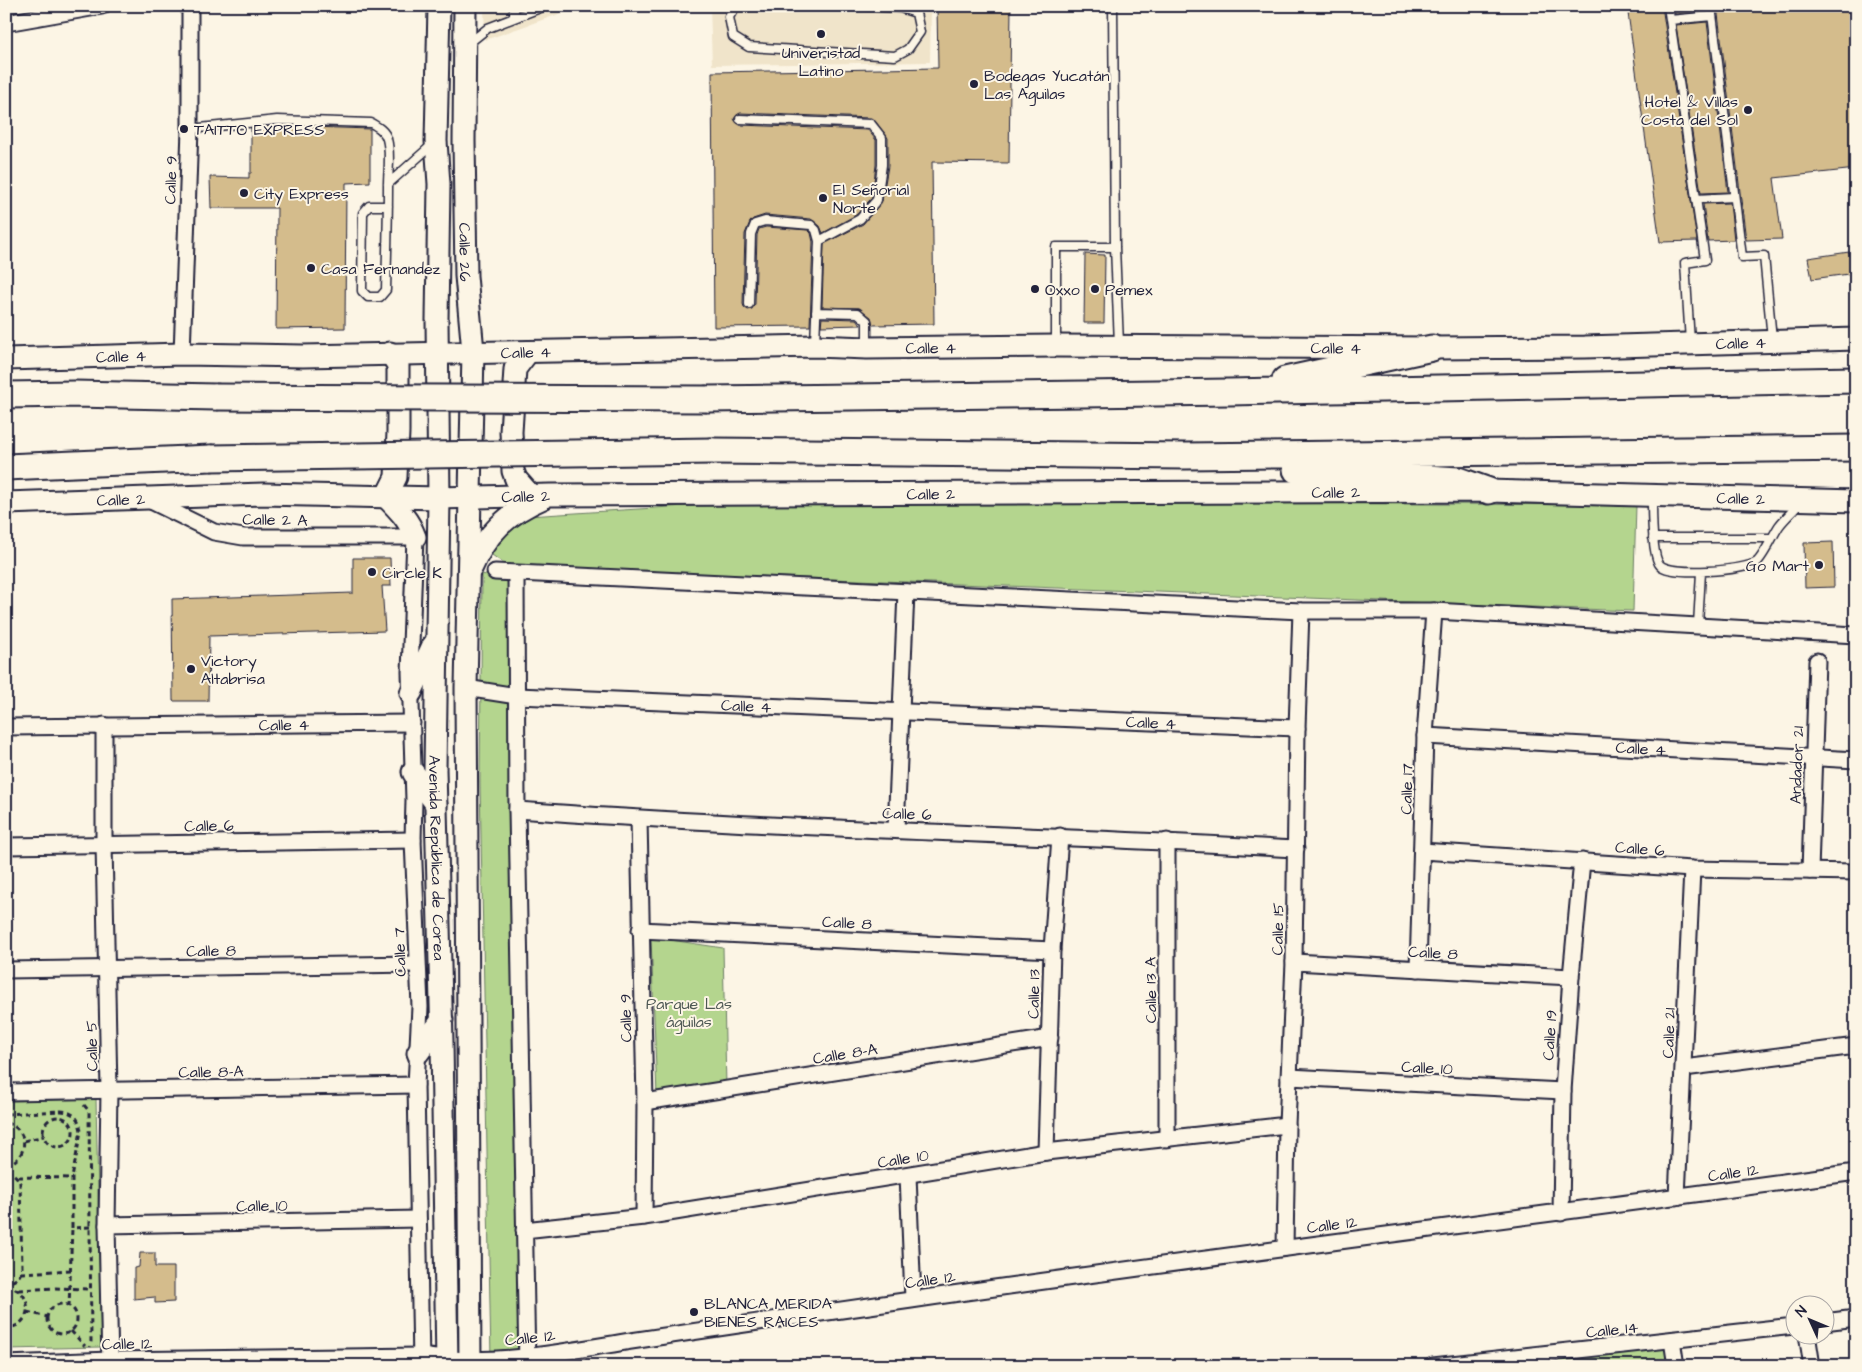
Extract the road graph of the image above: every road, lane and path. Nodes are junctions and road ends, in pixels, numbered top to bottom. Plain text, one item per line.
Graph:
1 (102, 6) edge
2 (190, 6) edge
3 (440, 6) edge
4 (465, 6) edge
5 (514, 6) edge
6 (546, 6) edge
7 (736, 6) edge
8 (867, 6) edge
9 (1113, 6) edge
10 (1668, 6) edge
11 (1711, 6) edge
12 (1712, 16) junction
13 (514, 17) junction
14 (1670, 20) junction
15 (6, 23) edge
16 (464, 47) junction
17 (740, 119) dead end
18 (190, 130) junction
19 (436, 142) junction
20 (388, 184) junction
21 (1734, 197) junction
22 (1696, 199) junction
23 (388, 206) junction
24 (819, 241) junction
25 (1115, 247) junction
26 (749, 304) dead end
27 (816, 312) junction
28 (1856, 339) edge
29 (1773, 342) junction
30 (1690, 344) junction
31 (815, 346) junction
32 (1056, 346) junction
33 (1119, 346) junction
34 (867, 348) junction
35 (1432, 348) junction
36 (473, 351) junction
37 (438, 352) junction
38 (528, 352) junction
39 (390, 353) junction
40 (182, 354) junction
41 (6, 359) edge
42 (1856, 380) edge
43 (1228, 392) junction
44 (6, 395) edge
45 (1856, 448) edge
46 (1185, 456) junction
47 (6, 467) edge
48 (1489, 491) junction
49 (541, 495) junction
50 (1652, 496) junction
51 (142, 497) junction
52 (386, 497) junction
53 (470, 497) junction
54 (439, 498) junction
55 (1803, 500) junction
56 (1856, 502) edge
57 (6, 503) edge
58 (415, 537) junction
59 (1653, 538) junction
60 (1772, 538) junction
61 (494, 572) dead end
62 (1701, 572) junction
63 (516, 574) junction
64 (468, 576) junction
65 (906, 592) junction
66 (1301, 611) junction
67 (1434, 611) junction
68 (1698, 625) junction
69 (1856, 635) edge
70 (437, 638) junction
71 (1817, 661) dead end
72 (466, 688) junction
73 (411, 693) junction
74 (517, 696) junction
75 (902, 712) junction
76 (412, 723) junction
77 (104, 726) junction
78 (6, 727) edge
79 (1297, 728) junction
80 (1425, 736) junction
81 (1814, 758) junction
82 (1856, 760) edge
83 (413, 772) junction
84 (436, 804) junction
85 (517, 810) junction
86 (639, 819) junction
87 (896, 830) junction
88 (1060, 836) junction
89 (413, 840) junction
90 (1167, 842) junction
91 (104, 844) junction
92 (6, 846) edge
93 (1296, 848) junction
94 (1422, 851) junction
95 (1582, 861) junction
96 (1692, 870) junction
97 (1810, 871) junction
98 (1856, 872) edge
99 (640, 930) junction
100 (1052, 950) junction
101 (1294, 962) junction
102 (417, 964) junction
103 (1418, 968) junction
104 (6, 970) edge
105 (108, 970) junction
106 (1571, 977) junction
107 (442, 1020) junction
108 (1050, 1038) junction
109 (1856, 1046) edge
110 (418, 1053) junction
111 (1684, 1068) junction
112 (1289, 1077) junction
113 (416, 1085) junction
114 (109, 1090) junction
115 (1563, 1091) junction
116 (6, 1092) edge
117 (78, 1102) dead end
118 (644, 1102) junction
119 (6, 1114) edge
120 (6, 1124) edge
121 (1287, 1125) junction
122 (44, 1136) junction
123 (1167, 1140) junction
124 (24, 1141) junction
125 (1046, 1152) junction
126 (6, 1165) edge
127 (6, 1171) edge
128 (1856, 1172) edge
129 (908, 1175) junction
130 (18, 1177) junction
131 (72, 1178) junction
132 (1677, 1197) junction
133 (1561, 1213) junction
134 (644, 1216) junction
135 (418, 1219) junction
136 (107, 1225) junction
137 (90, 1227) junction
138 (72, 1228) junction
139 (524, 1230) junction
140 (1285, 1248) junction
141 (72, 1270) junction
142 (21, 1272) junction
143 (6, 1284) edge
144 (71, 1288) junction
145 (90, 1289) junction
146 (19, 1290) junction
147 (913, 1299) junction
148 (69, 1307) junction
149 (27, 1312) junction
150 (48, 1317) junction
151 (1856, 1318) edge
152 (1834, 1321) edge
153 (1784, 1327) edge
154 (6, 1328) edge
155 (71, 1331) junction
156 (1672, 1340) junction
157 (1809, 1344) edge
158 (80, 1350) dead end
159 (89, 1350) junction
160 (421, 1361) edge
161 (526, 1361) edge
162 (110, 1363) edge
163 (447, 1363) edge
164 (470, 1363) edge
165 (6, 1364) edge
166 (1433, 1366) edge
167 (1676, 1366) edge
168 (1812, 1366) edge

1 - 15 street
2 - 18 street, Calle 9
3 - 19 main road, Calle 26
4 - 16 main road, Calle 26
5 - 13 lane
6 - 13 lane
7 - 8 lane
9 - 25 lane
10 - 14 lane
11 - 12 lane
12 - 14 lane
12 - 21 lane
13 - 16 lane
14 - 22 lane
16 - 36 main road, Calle 26
17 - 24 lane
18 - 20 lane
18 - 40 street, Calle 9
19 - 20 lane
19 - 37 main road, Calle 26
20 - 23 lane
21 - 22 lane
21 - 29 lane
22 - 30 lane
23 - 23 lane
24 - 26 lane
24 - 27 lane
25 - 32 lane
25 - 33 lane
27 - 31 lane
27 - 34 lane
28 - 29 main road, Calle 4
29 - 30 main road, Calle 4
30 - 35 main road, Calle 4
31 - 34 main road, Calle 4
31 - 38 main road, Calle 4
32 - 33 main road, Calle 4
32 - 34 main road, Calle 4
33 - 35 main road, Calle 4
35 - 43 highway
36 - 37 main road, Calle 4
36 - 38 main road, Calle 4
36 - 53 main road, Calle 26
37 - 39 main road, Calle 4
37 - 54 main road, Avenida República de Corea
38 - 49 main road
39 - 40 main road, Calle 4
39 - 52 main road
40 - 41 main road, Calle 4
42 - 43 highway
43 - 44 highway, bridge
45 - 46 highway
46 - 47 highway, bridge
46 - 48 highway
48 - 49 main road, Calle 2
48 - 50 main road, Calle 2
49 - 53 main road, Calle 2
49 - 64 main road
50 - 55 main road, Calle 2
50 - 59 lane
51 - 52 main road, Calle 2
51 - 57 main road, Calle 2
51 - 58 street, Calle 2 A
52 - 54 main road, Calle 2
52 - 58 main road
53 - 54 main road, Calle 2
53 - 64 main road, Avenida República de Corea
54 - 70 main road, Avenida República de Corea
55 - 56 main road, Calle 2
55 - 60 lane
58 - 73 street, Calle 7
59 - 60 lane
59 - 62 lane
60 - 62 lane
61 - 63 street
62 - 68 lane
63 - 65 street
63 - 74 street
64 - 72 main road, Avenida República de Corea
65 - 66 street
65 - 75 street
66 - 67 street
66 - 79 street, Calle 15
67 - 68 street
67 - 80 street, Calle 17
68 - 69 street
70 - 73 main road
70 - 84 main road, Avenida República de Corea
71 - 81 street, Andador 21
72 - 74 street, Calle 4
72 - 164 main road, Avenida República de Corea
73 - 76 street, Calle 7
74 - 75 street, Calle 4
74 - 85 street
75 - 79 street, Calle 4
75 - 87 street
76 - 77 street, Calle 4
76 - 83 street, Calle 7
77 - 78 street, Calle 4
77 - 91 street, Calle 5
79 - 93 street, Calle 15
80 - 81 street, Calle 4
80 - 94 street, Calle 17
81 - 82 street, Calle 4
81 - 97 street, Andador 21
83 - 84 main road
83 - 89 street, Calle 7
84 - 107 main road, Avenida República de Corea
85 - 86 street, Calle 6
85 - 139 street
86 - 87 street, Calle 6
86 - 99 street, Calle 9
87 - 88 street, Calle 6
88 - 90 street, Calle 6
88 - 100 street, Calle 13
89 - 91 street, Calle 6
89 - 102 street, Calle 7
90 - 93 street, Calle 6
90 - 123 street, Calle 13 A
91 - 92 street, Calle 6
91 - 105 street, Calle 5
93 - 101 street, Calle 15
94 - 95 street, Calle 6
94 - 103 street, Calle 17
95 - 96 street, Calle 6
95 - 106 street, Calle 19
96 - 97 street, Calle 6
96 - 111 street, Calle 21
97 - 98 street, Calle 6
99 - 100 street, Calle 8
99 - 118 street, Calle 9
100 - 108 street, Calle 13
101 - 103 street, Calle 8
101 - 112 street, Calle 15
102 - 105 street, Calle 8
102 - 110 street, Calle 7
103 - 106 street, Calle 8
104 - 105 street, Calle 8
105 - 114 street, Calle 5
106 - 115 street, Calle 19
107 - 110 main road
107 - 163 main road, Avenida República de Corea
108 - 118 street, Calle 8-A
108 - 125 street, Calle 13
109 - 111 street
110 - 113 street, Calle 7
111 - 132 street, Calle 21
112 - 115 street, Calle 10
112 - 121 street, Calle 15
113 - 114 street, Calle 8-A
113 - 135 street, Calle 7
114 - 116 street, Calle 8-A
114 - 136 street, Calle 5
115 - 133 street, Calle 19
117 - 137 path
118 - 134 street, Calle 9
119 - 131 path
120 - 124 path
121 - 123 street, Calle 10
121 - 140 street, Calle 15
122 - 122 path
122 - 124 path
123 - 125 street, Calle 10
124 - 126 path
125 - 129 street, Calle 10
127 - 130 path
128 - 132 street, Calle 12
129 - 134 street, Calle 10
129 - 147 street
130 - 131 path
130 - 142 path
131 - 138 path
132 - 133 street, Calle 12
133 - 140 street, Calle 12
134 - 139 street, Calle 10
135 - 136 street, Calle 10
135 - 160 street, Calle 7
136 - 162 street, Calle 5
137 - 138 path
137 - 145 path
138 - 141 path
139 - 161 street
140 - 147 street, Calle 12
141 - 142 path
141 - 144 path
142 - 143 path
143 - 146 path
144 - 145 path
144 - 146 path
144 - 148 path
145 - 159 path
146 - 149 path
147 - 161 street, Calle 12
148 - 150 path
148 - 155 path
149 - 150 path
149 - 154 path
150 - 155 path
151 - 152 street
153 - 156 street, Calle 14
155 - 159 path
156 - 166 street, Calle 14
156 - 167 street
157 - 168 street
158 - 159 path
160 - 162 street, Calle 12
160 - 163 street, Calle 12
161 - 164 street, Calle 12
162 - 165 street, Calle 12
163 - 164 street, Calle 12

